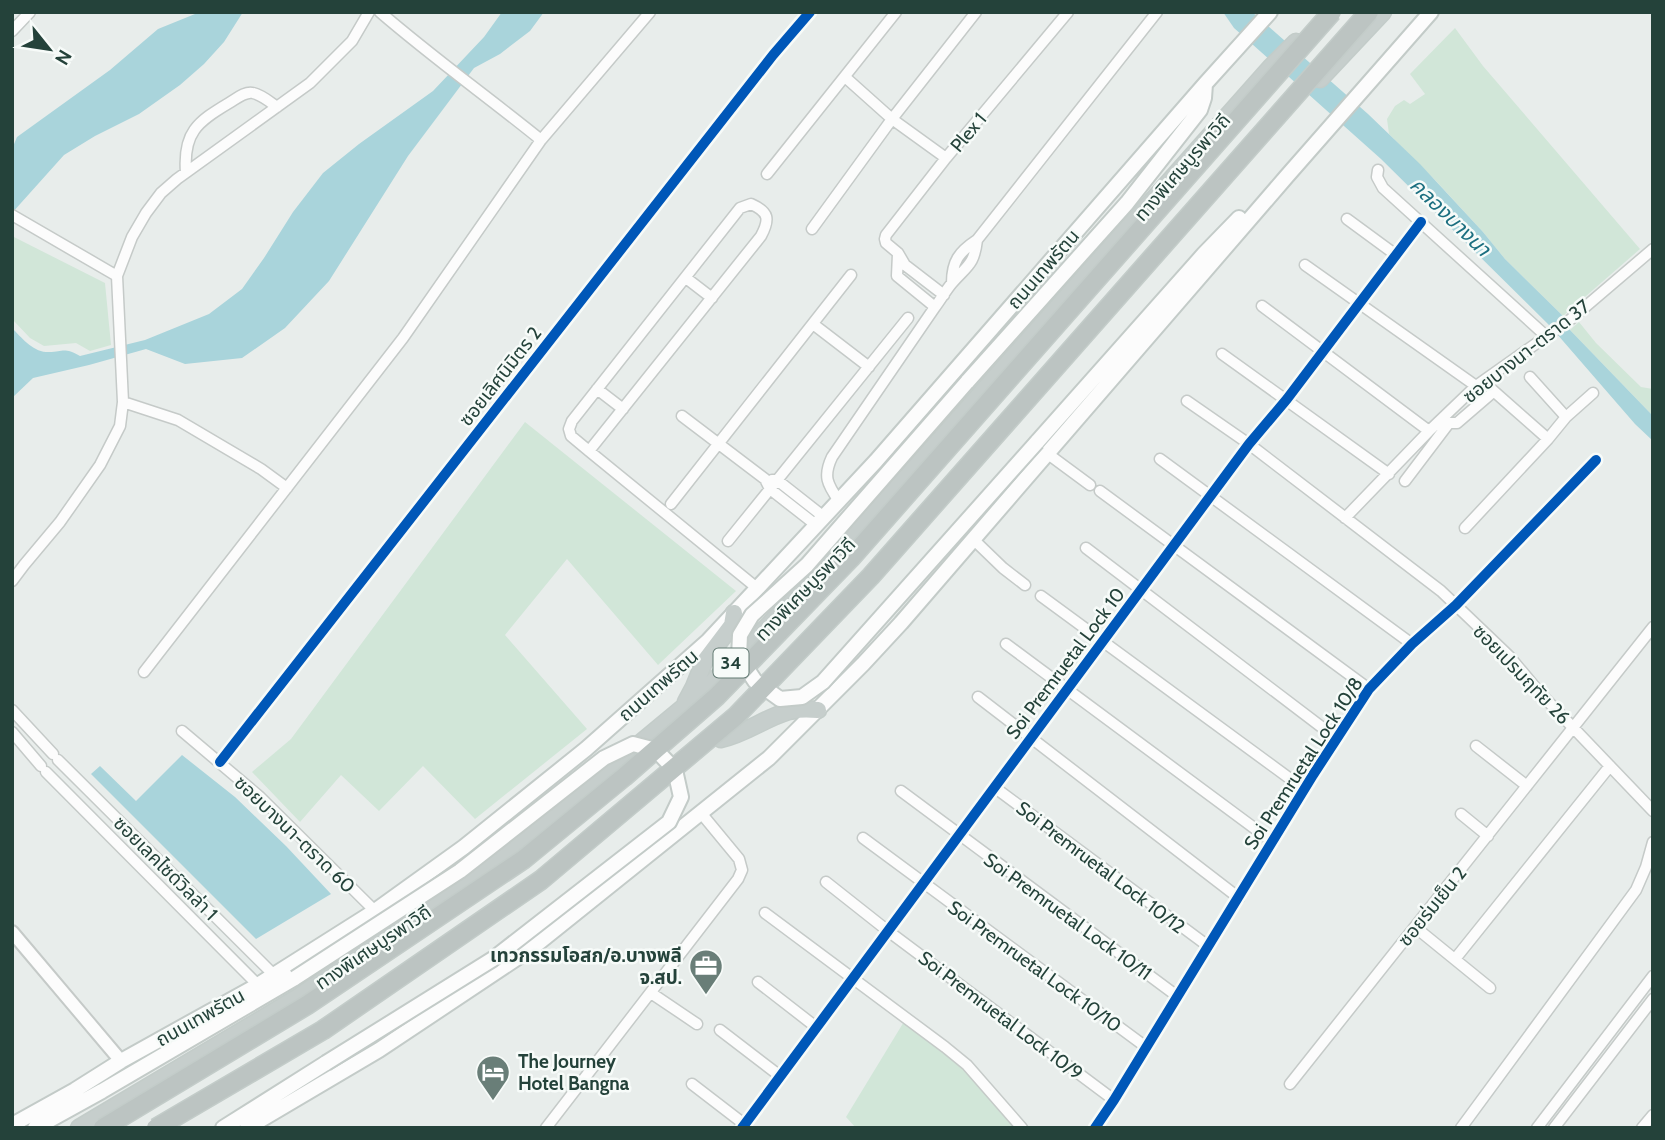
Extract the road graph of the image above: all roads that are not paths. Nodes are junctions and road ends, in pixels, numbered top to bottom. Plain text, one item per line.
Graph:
1 (30, 12) edge
2 (369, 12) edge
3 (650, 12) edge
4 (810, 12) edge
5 (896, 12) edge
6 (976, 12) edge
7 (1068, 12) edge
8 (1157, 12) edge
9 (1270, 12) edge
10 (1324, 12) edge
11 (1332, 12) edge
12 (1346, 12) edge
13 (1369, 12) edge
14 (1383, 12) edge
15 (1431, 12) edge
16 (381, 13) edge
17 (12, 31) edge
18 (845, 77) junction
19 (1205, 84) junction
20 (277, 107) junction
21 (892, 119) junction
22 (541, 140) junction
23 (946, 158) junction
24 (1378, 170) dead end
25 (186, 172) junction
26 (767, 174) dead end
27 (1287, 176) junction
28 (14, 216) edge
29 (1347, 219) dead end
30 (1421, 222) junction
31 (812, 229) dead end
32 (977, 240) junction
33 (1653, 250) edge
34 (898, 253) junction
35 (1396, 255) junction
36 (957, 260) junction
37 (1305, 265) dead end
38 (968, 266) junction
39 (851, 275) dead end
40 (117, 276) junction
41 (685, 278) junction
42 (952, 283) junction
43 (944, 295) junction
44 (712, 298) junction
45 (1359, 303) junction
46 (1262, 306) dead end
47 (935, 307) junction
48 (908, 318) dead end
49 (813, 324) junction
50 (1548, 334) junction
51 (1322, 352) junction
52 (1222, 354) dead end
53 (869, 367) junction
54 (1530, 377) dead end
55 (1480, 383) junction
56 (597, 390) junction
57 (1493, 392) junction
58 (1593, 393) dead end
59 (1287, 399) junction
60 (1187, 401) dead end
61 (123, 402) junction
62 (623, 409) junction
63 (682, 416) dead end
64 (1566, 417) junction
65 (1429, 431) junction
66 (1548, 439) junction
67 (718, 444) junction
68 (1249, 444) junction
69 (589, 451) junction
70 (1048, 454) junction
71 (1160, 459) dead end
72 (1595, 460) dead end
73 (1389, 474) junction
74 (777, 480) junction
75 (1405, 481) dead end
76 (767, 484) junction
77 (287, 488) junction
78 (1210, 497) junction
79 (839, 501) junction
80 (671, 504) dead end
81 (1345, 519) junction
82 (820, 521) junction
83 (1465, 528) dead end
84 (974, 540) junction
85 (728, 541) dead end
86 (1174, 545) junction
87 (1086, 548) dead end
88 (12, 581) edge
89 (1025, 584) dead end
90 (757, 588) junction
91 (1141, 591) junction
92 (1041, 596) dead end
93 (1456, 605) junction
94 (734, 614) junction
95 (1653, 627) edge
96 (1103, 640) junction
97 (1006, 644) dead end
98 (1412, 644) junction
99 (144, 672) dead end
100 (1067, 689) junction
101 (1369, 690) junction
102 (978, 697) dead end
103 (683, 708) junction
104 (12, 709) edge
105 (818, 710) junction
106 (1574, 728) junction
107 (181, 731) dead end
108 (12, 732) edge
109 (1031, 738) junction
110 (1336, 738) junction
111 (721, 739) junction
112 (45, 745) junction
113 (1476, 746) dead end
114 (32, 755) junction
115 (220, 762) junction
116 (1609, 765) junction
117 (1527, 786) junction
118 (994, 787) junction
119 (1304, 789) junction
120 (901, 791) dead end
121 (1653, 811) edge
122 (701, 813) junction
123 (1461, 814) dead end
124 (959, 835) junction
125 (1488, 835) junction
126 (863, 838) dead end
127 (1273, 842) junction
128 (1653, 842) edge
129 (826, 882) dead end
130 (923, 884) junction
131 (1239, 898) junction
132 (375, 911) junction
133 (765, 913) dead end
134 (1415, 927) junction
135 (888, 931) junction
136 (12, 932) edge
137 (1208, 946) junction
138 (1455, 959) junction
139 (274, 975) junction
140 (1653, 976) edge
141 (852, 978) junction
142 (758, 982) dead end
143 (258, 985) junction
144 (1490, 988) dead end
145 (650, 993) junction
146 (1177, 996) junction
147 (1653, 999) edge
148 (1621, 1017) junction
149 (698, 1024) dead end
150 (1632, 1025) junction
151 (816, 1027) junction
152 (720, 1030) dead end
153 (1146, 1047) junction
154 (121, 1061) junction
155 (780, 1076) junction
156 (692, 1084) dead end
157 (1290, 1084) dead end
158 (1114, 1100) junction
159 (1548, 1113) junction
160 (1653, 1115) edge
161 (12, 1124) edge
162 (1557, 1125) edge
163 (743, 1126) edge
164 (36, 1128) edge
165 (79, 1128) edge
166 (103, 1128) edge
167 (123, 1128) edge
168 (156, 1128) edge
169 (173, 1128) edge
170 (222, 1128) edge
171 (247, 1128) edge
172 (546, 1128) edge
173 (1022, 1128) edge
174 (1095, 1128) edge
175 (1461, 1128) edge
176 (1537, 1128) edge
177 (1642, 1128) edge

1 - 17 street
2 - 20 street
3 - 22 street
4 - 115 street, ซอยเลิศนิมิตร 2
5 - 18 street
6 - 21 street
7 - 23 street, Plex 1
8 - 32 street
9 - 19 main road, ถนนเทพรัตน / 34
10 - 103 highway, ถนนเทพรัตน / 34
11 - 166 highway, bridge
12 - 167 highway, ทางพิเศษบูรพาวิถี, bridge
13 - 168 highway, ทางพิเศษบูรพาวิถี, bridge
14 - 111 highway, 34
15 - 27 main road
16 - 22 street
18 - 21 street
18 - 26 street
19 - 27 main road, bridge
19 - 79 main road, ถนนเทพรัตน / 34
20 - 25 street
20 - 25 street
21 - 23 street
21 - 31 street
22 - 77 street
23 - 34 street, Plex 1
24 - 30 street
25 - 40 street
27 - 70 main road
28 - 40 street
29 - 35 street
30 - 35 street, Soi Premruetal Lock 10
30 - 50 street
32 - 36 street
32 - 38 street
33 - 50 street, ซอยบางนา-ตราด 37
34 - 43 street
34 - 47 street
35 - 45 street, Soi Premruetal Lock 10
36 - 38 street
36 - 42 street
37 - 45 street
38 - 42 street
39 - 49 street
40 - 61 street
41 - 44 street
41 - 44 street
41 - 56 street
42 - 43 street
43 - 47 street
44 - 62 street
45 - 51 street, Soi Premruetal Lock 10
45 - 55 street
46 - 51 street
47 - 79 street
48 - 53 street
49 - 53 street
49 - 67 street
50 - 55 street, ซอยบางนา-ตราด 37
51 - 59 street, Soi Premruetal Lock 10
51 - 65 street
52 - 59 street
53 - 74 street
54 - 64 street
55 - 57 street
55 - 65 street, ซอยบางนา-ตราด 37
56 - 62 street
56 - 69 street
57 - 66 street
57 - 75 street
58 - 64 street
59 - 68 street, Soi Premruetal Lock 10
59 - 73 street
60 - 68 street, ซอยเปรมฤทัย 26
61 - 77 street
61 - 88 street
62 - 69 street
63 - 67 street
64 - 66 street
65 - 73 street, ซอยบางนา-ตราด 37
66 - 83 street
67 - 76 street
67 - 80 street
68 - 78 street, Soi Premruetal Lock 10
68 - 81 street, ซอยเปรมฤทัย 26
69 - 90 street
70 - 84 main road
70 - 86 street
71 - 78 street
72 - 93 street, Soi Premruetal Lock 10/8
73 - 81 street, ซอยบางนา-ตราด 37
74 - 76 street
74 - 82 street
76 - 82 street
76 - 85 street
77 - 99 street
78 - 86 street, Soi Premruetal Lock 10
78 - 98 street
79 - 82 main road, ถนนเทพรัตน / 34
81 - 93 street, ซอยเปรมฤทัย 26
82 - 90 main road, ถนนเทพรัตน / 34
84 - 89 street
84 - 105 main road
86 - 91 street, Soi Premruetal Lock 10
86 - 101 street
87 - 91 street
90 - 94 main road, ถนนเทพรัตน / 34
91 - 96 street, Soi Premruetal Lock 10
91 - 110 street
92 - 96 street
93 - 98 street, Soi Premruetal Lock 10/8
93 - 106 street, ซอยเปรมฤทัย 26
94 - 103 highway
94 - 132 main road, ถนนเทพรัตน / 34
95 - 106 street, ซอยร่มเย็น 2
96 - 100 street, Soi Premruetal Lock 10
96 - 119 street
97 - 100 street
98 - 101 street, Soi Premruetal Lock 10/8
100 - 109 street, Soi Premruetal Lock 10
100 - 127 street
101 - 110 street, Soi Premruetal Lock 10/8
102 - 109 street
103 - 165 highway, ถนนเทพรัตน / 34
104 - 112 street, ซอยเลคไซด์วิลล่า 1
105 - 111 highway
105 - 122 main road
106 - 116 street, ซอยเปรมฤทัย 26
106 - 117 street, ซอยร่มเย็น 2
107 - 115 street, ซอยบางนา-ตราด 60
108 - 114 street, ซอยเลคไซด์วิลล่า 1
109 - 118 street, Soi Premruetal Lock 10
109 - 131 street
110 - 119 street, Soi Premruetal Lock 10/8
111 - 169 highway, 34
112 - 114 street
112 - 139 street, ซอยเลคไซด์วิลล่า 1
113 - 117 street
114 - 143 street, ซอยเลคไซด์วิลล่า 1
115 - 132 street, ซอยบางนา-ตราด 60
116 - 121 street, ซอยเปรมฤทัย 26
116 - 138 street
117 - 125 street, ซอยร่มเย็น 2
118 - 124 street, Soi Premruetal Lock 10
118 - 137 street, Soi Premruetal Lock 10/12
119 - 127 street, Soi Premruetal Lock 10/8
120 - 124 street, Soi Premruetal Lock 10/11
122 - 145 street
122 - 171 main road
123 - 125 street
124 - 130 street, Soi Premruetal Lock 10
124 - 146 street, Soi Premruetal Lock 10/11
125 - 134 street, ซอยร่มเย็น 2
126 - 130 street, Soi Premruetal Lock 10/10
127 - 131 street, Soi Premruetal Lock 10/8
128 - 175 street
129 - 135 street, Soi Premruetal Lock 10/9
130 - 135 street, Soi Premruetal Lock 10
130 - 153 street, Soi Premruetal Lock 10/10
131 - 137 street, Soi Premruetal Lock 10/8
132 - 139 main road, ถนนเทพรัตน / 34
133 - 141 street
134 - 138 street
134 - 157 street, ซอยร่มเย็น 2
135 - 141 street, Soi Premruetal Lock 10
135 - 158 street, Soi Premruetal Lock 10/9
136 - 154 street
137 - 146 street, Soi Premruetal Lock 10/8
138 - 144 street
139 - 143 main road, ถนนเทพรัตน / 34
140 - 148 street
141 - 151 street, Soi Premruetal Lock 10
141 - 173 street
142 - 151 street
143 - 154 main road, ถนนเทพรัตน / 34
145 - 149 street
145 - 172 street
146 - 153 street, Soi Premruetal Lock 10/8
147 - 150 street
148 - 150 street
148 - 159 street
150 - 162 street
151 - 155 street, Soi Premruetal Lock 10
152 - 155 street
153 - 158 street, Soi Premruetal Lock 10/8
154 - 161 main road, ถนนเทพรัตน / 34
155 - 163 street, Soi Premruetal Lock 10
156 - 163 street
158 - 174 street, Soi Premruetal Lock 10/8
159 - 162 street
159 - 176 street
160 - 177 street
164 - 170 main road, bridge

